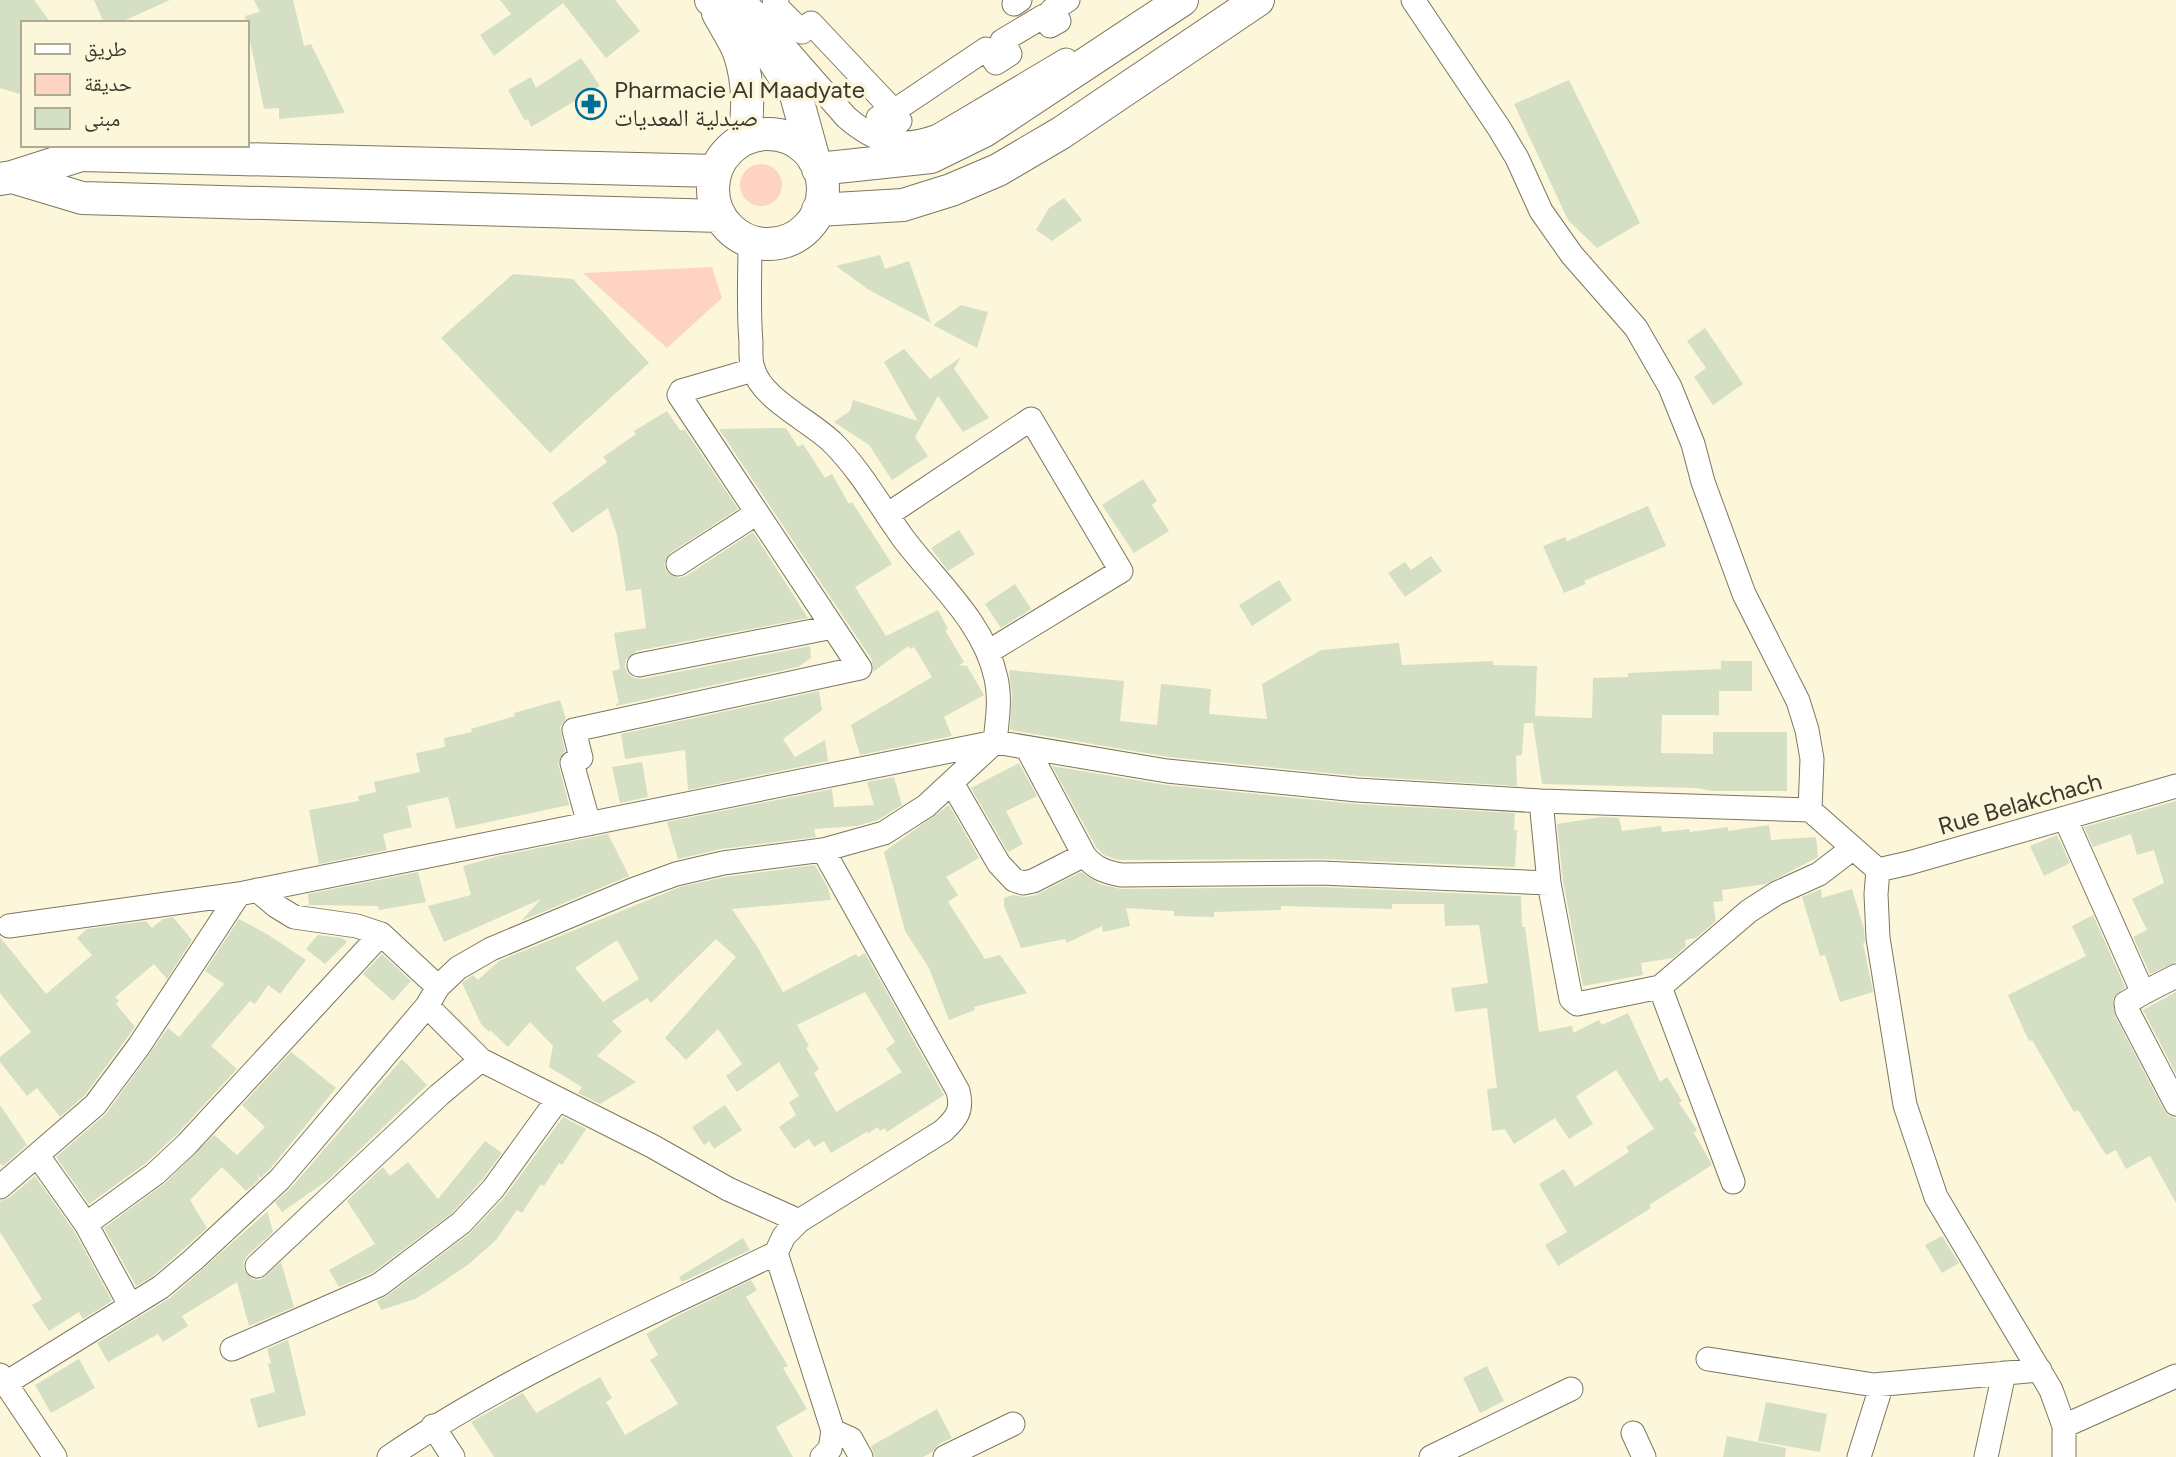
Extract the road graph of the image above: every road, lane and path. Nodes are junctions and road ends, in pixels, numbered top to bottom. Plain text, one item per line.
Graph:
1 (711, 0) edge
2 (744, 0) edge
3 (778, 0) edge
4 (1068, 0) edge
5 (1156, 0) edge
6 (1182, 0) edge
7 (1258, 0) edge
8 (1413, 0) edge
9 (744, 139) junction
10 (816, 164) junction
11 (716, 171) junction
12 (6, 178) edge
13 (818, 211) junction
14 (720, 216) junction
15 (750, 241) junction
16 (753, 370) junction
17 (757, 513) junction
18 (887, 514) junction
19 (678, 564) dead end
20 (833, 627) junction
21 (988, 652) junction
22 (639, 665) dead end
23 (995, 742) junction
24 (1027, 748) junction
25 (953, 783) junction
26 (2176, 786) edge
27 (1541, 801) junction
28 (1810, 810) junction
29 (2065, 818) junction
30 (589, 824) junction
31 (1853, 848) junction
32 (823, 850) junction
33 (1084, 855) junction
34 (1878, 870) junction
35 (1549, 883) junction
36 (248, 892) junction
37 (9, 926) dead end
38 (381, 934) junction
39 (2176, 976) edge
40 (1660, 987) junction
41 (2143, 993) junction
42 (432, 996) junction
43 (481, 1060) junction
44 (558, 1099) junction
45 (2176, 1104) edge
46 (38, 1156) junction
47 (1733, 1182) dead end
48 (0, 1187) edge
49 (799, 1221) junction
50 (86, 1224) junction
51 (776, 1254) junction
52 (257, 1266) dead end
53 (130, 1305) junction
54 (232, 1349) dead end
55 (1708, 1359) dead end
56 (2040, 1370) junction
57 (2004, 1373) junction
58 (2176, 1376) edge
59 (3, 1379) edge
60 (1882, 1384) junction
61 (1571, 1389) dead end
62 (1013, 1424) dead end
63 (433, 1426) junction
64 (2064, 1426) junction
65 (833, 1431) junction
66 (1633, 1433) dead end
67 (1437, 1456) edge
68 (55, 1457) edge
69 (389, 1457) edge
70 (453, 1457) edge
71 (822, 1457) edge
72 (861, 1457) edge
73 (945, 1457) edge
74 (1644, 1457) edge
75 (1859, 1457) edge
76 (1986, 1457) edge
77 (2064, 1457) edge

1 - 9 main road
1 - 10 main road
2 - 5 street
3 - 4 street
6 - 10 main road
7 - 13 main road
8 - 28 street
9 - 10 main road
9 - 11 main road
10 - 13 main road
11 - 12 main road
11 - 14 main road
12 - 14 main road
13 - 15 main road
14 - 15 main road
15 - 16 street
16 - 17 street
16 - 18 street
17 - 19 street
17 - 20 street
18 - 21 street
18 - 21 street
20 - 22 street
20 - 30 street
21 - 23 street
23 - 24 street
23 - 25 street
23 - 30 street
24 - 27 street
24 - 33 street
25 - 32 street
25 - 33 street
26 - 29 street, Rue Belakchach
27 - 28 street
27 - 35 street
28 - 31 street
29 - 34 street, Rue Belakchach
29 - 41 street
30 - 36 street
31 - 34 street
31 - 40 street
32 - 42 street
32 - 49 street
33 - 35 street
34 - 56 street
35 - 40 street
36 - 37 street
36 - 38 street
36 - 46 street
38 - 42 street
38 - 50 street
39 - 41 street
40 - 47 street
41 - 45 street
42 - 43 street
42 - 53 street
43 - 44 street
43 - 52 street
44 - 49 street
44 - 54 street
46 - 48 street
46 - 50 street
49 - 51 street
50 - 53 street
51 - 63 street
51 - 65 street
53 - 59 street
55 - 60 street
56 - 57 street
56 - 64 street
57 - 60 street
57 - 76 street
58 - 64 street
59 - 68 street
60 - 75 street
61 - 67 street
62 - 73 street
63 - 69 street
63 - 70 street
64 - 77 street
65 - 71 street
65 - 72 street
66 - 74 street

